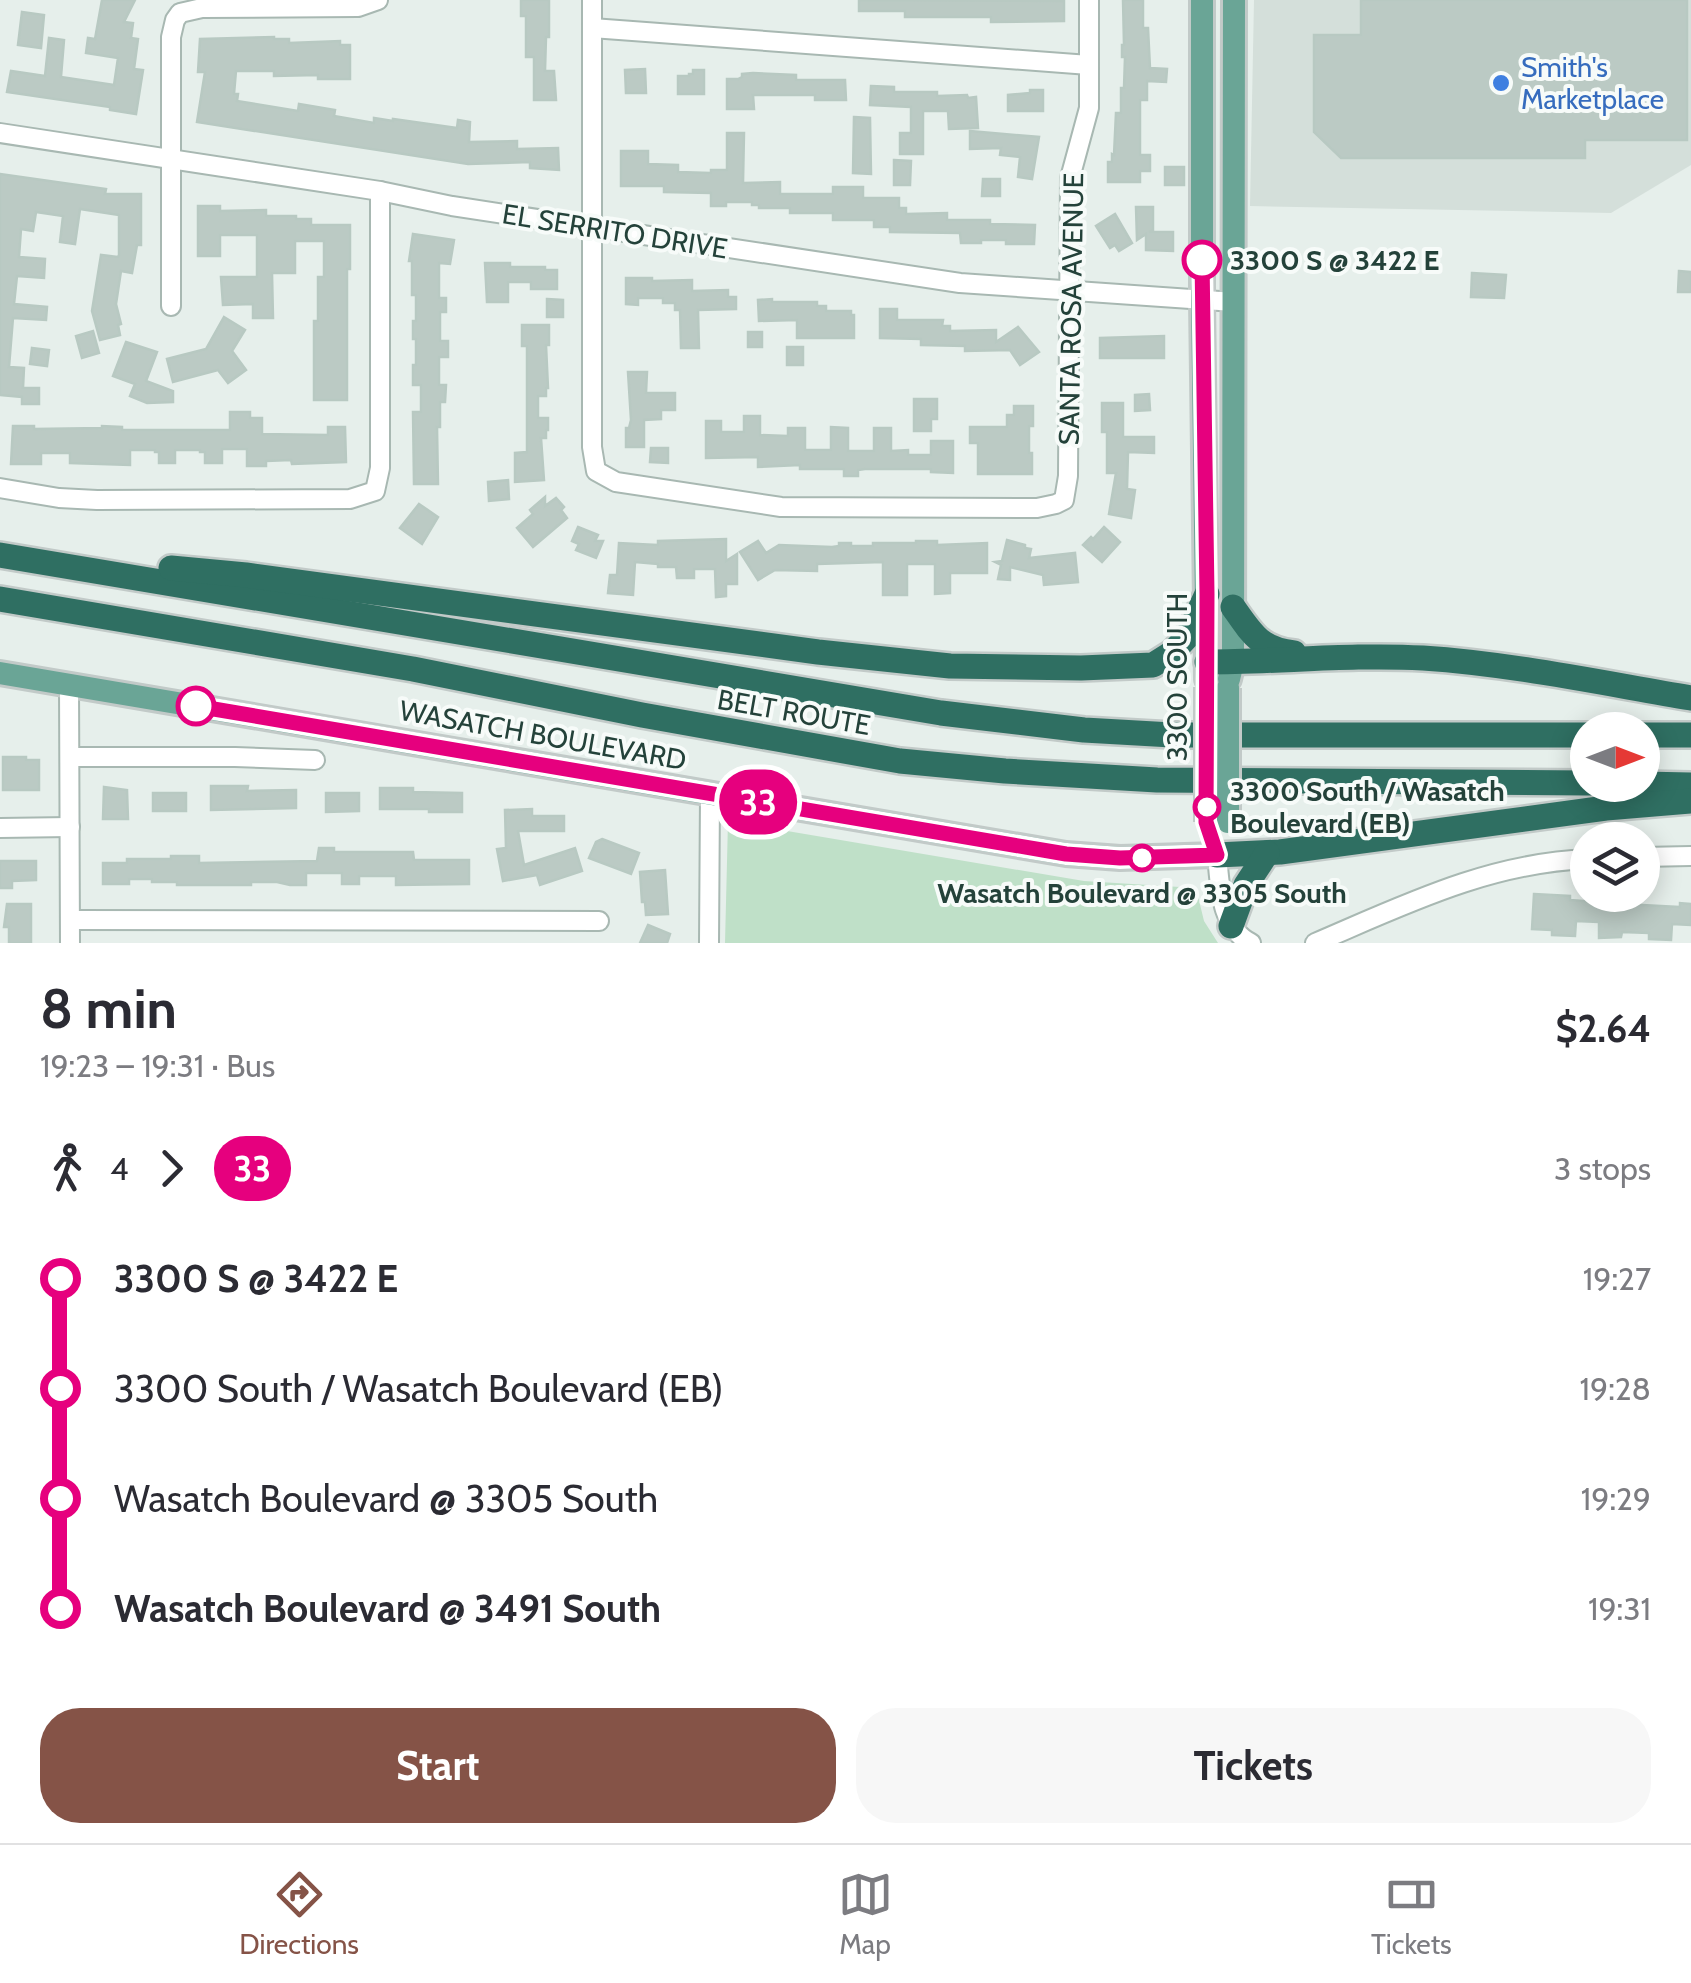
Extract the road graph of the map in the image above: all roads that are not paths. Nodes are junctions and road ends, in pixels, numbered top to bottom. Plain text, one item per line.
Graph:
1 (378, 0) edge
2 (592, 0) edge
3 (1089, 0) edge
4 (1202, 0) edge
5 (1234, 0) edge
6 (592, 28) junction
7 (1089, 65) junction
8 (0, 133) edge
9 (170, 158) junction
10 (380, 191) junction
11 (592, 228) junction
12 (1069, 292) junction
13 (1202, 300) junction
14 (1234, 302) junction
15 (171, 306) dead end
16 (0, 488) edge
17 (0, 553) edge
18 (1207, 594) junction
19 (6, 600) edge
20 (1233, 607) junction
21 (1324, 657) junction
22 (0, 672) edge
23 (1219, 675) junction
24 (69, 684) junction
25 (1691, 698) edge
26 (1570, 735) edge
27 (1660, 735) edge
28 (1691, 735) edge
29 (70, 757) junction
30 (314, 760) dead end
31 (1570, 784) edge
32 (1660, 784) edge
33 (1691, 784) edge
34 (710, 794) junction
35 (1691, 801) edge
36 (70, 827) junction
37 (0, 828) edge
38 (1267, 853) junction
39 (1217, 855) junction
40 (1691, 856) edge
41 (1660, 857) edge
42 (1570, 860) edge
43 (70, 920) junction
44 (599, 921) dead end
45 (1232, 926) junction
46 (70, 943) edge
47 (708, 943) edge
48 (1252, 943) edge
49 (1315, 943) edge

1 - 9 street
2 - 6 street
3 - 7 street, SANTA ROSA AVENUE
4 - 13 main road, 3300 SOUTH
5 - 14 main road, 3300 SOUTH
6 - 7 street
6 - 11 street
7 - 12 street, SANTA ROSA AVENUE
8 - 9 street, EL SERRITO DRIVE
9 - 10 street, EL SERRITO DRIVE
9 - 15 street
10 - 11 street, EL SERRITO DRIVE
10 - 16 street
11 - 12 street, EL SERRITO DRIVE
11 - 12 street, SANTA ROSA AVENUE
12 - 13 street, EL SERRITO DRIVE
13 - 14 street, EL SERRITO DRIVE
13 - 18 main road, 3300 SOUTH
14 - 20 main road, 3300 SOUTH
17 - 18 highway
17 - 26 highway, BELT ROUTE
18 - 23 main road, 3300 SOUTH
19 - 31 highway, BELT ROUTE
20 - 21 highway
20 - 23 main road, 3300 SOUTH
21 - 23 highway
21 - 25 highway
22 - 24 main road, WASATCH BOULEVARD
23 - 39 main road, 3300 SOUTH, bridge
24 - 29 street
24 - 34 main road, WASATCH BOULEVARD
27 - 28 highway
29 - 30 street
29 - 36 street
32 - 33 highway
34 - 39 main road, WASATCH BOULEVARD
34 - 47 street
35 - 38 highway
36 - 37 street
36 - 43 street
38 - 39 highway
38 - 45 highway
39 - 45 street
40 - 41 street
42 - 49 street
43 - 44 street
43 - 46 street
45 - 48 street

